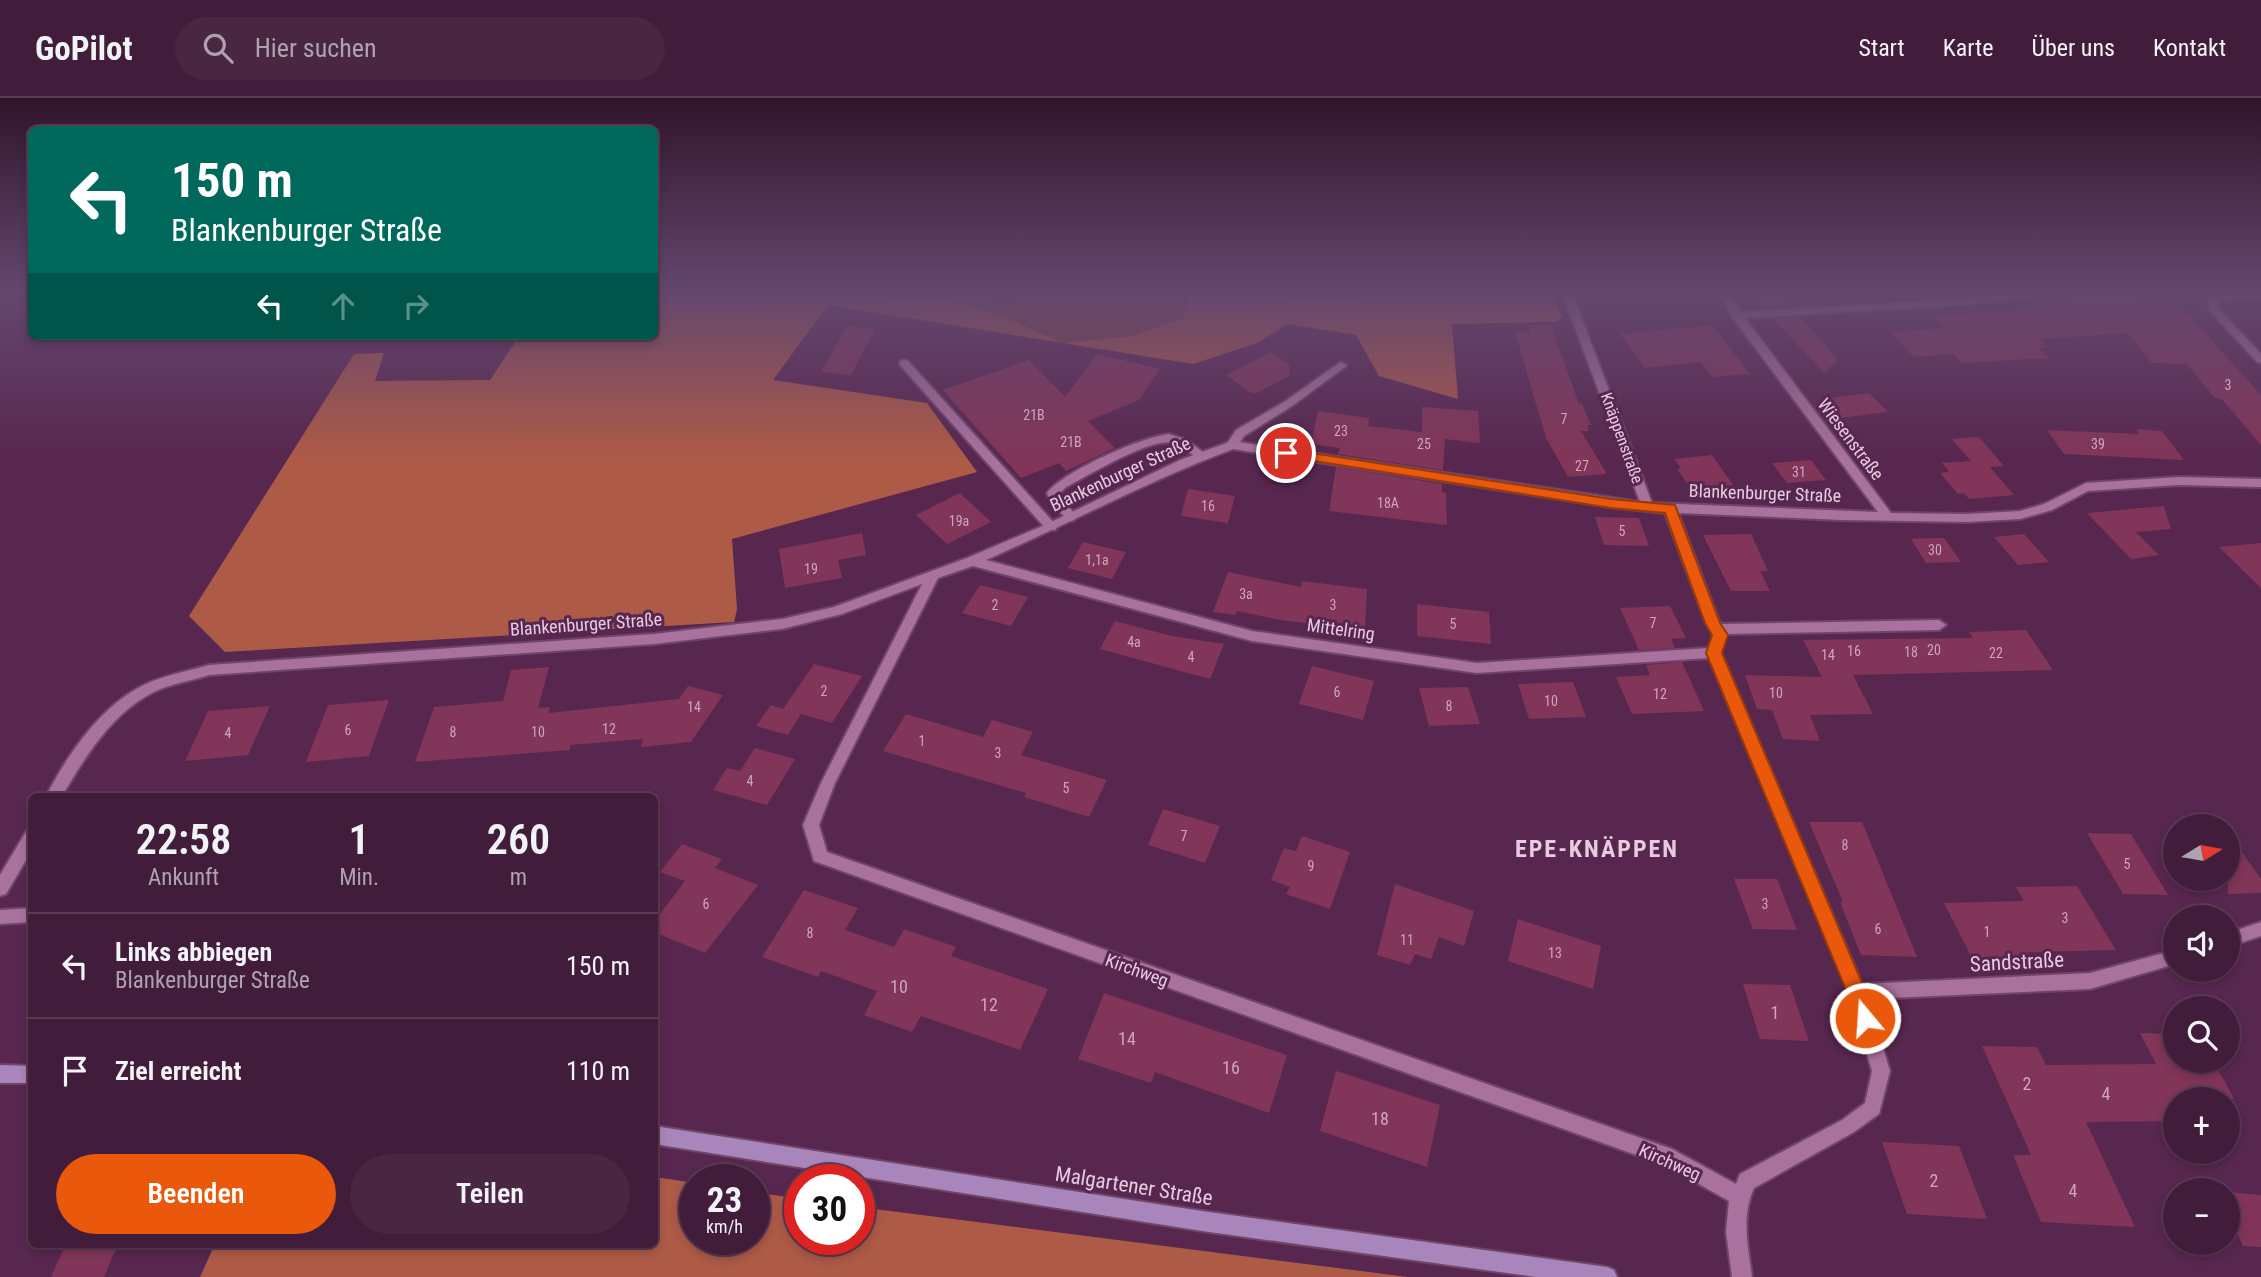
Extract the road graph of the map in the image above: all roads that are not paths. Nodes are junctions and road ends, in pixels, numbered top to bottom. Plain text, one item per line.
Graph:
1 (1588, 348) edge
2 (1761, 348) edge
3 (904, 363) dead end
4 (1341, 365) dead end
5 (1232, 445) junction
6 (1202, 456) junction
7 (2261, 483) edge
8 (1647, 505) junction
9 (1670, 509) junction
10 (1072, 517) junction
11 (1888, 517) junction
12 (1051, 527) junction
13 (972, 561) junction
14 (933, 576) junction
15 (1939, 625) dead end
16 (1717, 629) junction
17 (1714, 653) junction
18 (56, 793) edge
19 (28, 842) edge
20 (0, 889) edge
21 (28, 915) edge
22 (0, 917) edge
23 (2261, 929) edge
24 (2240, 936) edge
25 (2163, 960) edge
26 (1857, 992) junction
27 (0, 1074) edge
28 (28, 1075) edge
29 (658, 1136) edge
30 (1740, 1197) junction
31 (1607, 1277) edge
32 (1742, 1277) edge

1 - 8 street, Knäppenstraße
2 - 11 street, Wiesenstraße
3 - 12 street
4 - 5 street
5 - 6 street, Blankenburger Straße
5 - 8 street, Blankenburger Straße
6 - 10 street, Blankenburger Straße
6 - 10 street
7 - 11 street, Blankenburger Straße
8 - 9 street, Blankenburger Straße
9 - 11 street, Blankenburger Straße
9 - 16 street
10 - 12 street, Blankenburger Straße
12 - 13 street, Blankenburger Straße
13 - 14 street, Blankenburger Straße
13 - 17 street, Mittelring
14 - 18 street, Blankenburger Straße
14 - 30 street, Kirchweg
15 - 16 street
16 - 17 street
17 - 26 street
19 - 20 street
21 - 22 street
23 - 24 street
25 - 26 street, Sandstraße
26 - 30 street
27 - 28 street
29 - 31 street, Malgartener Straße
30 - 32 street

